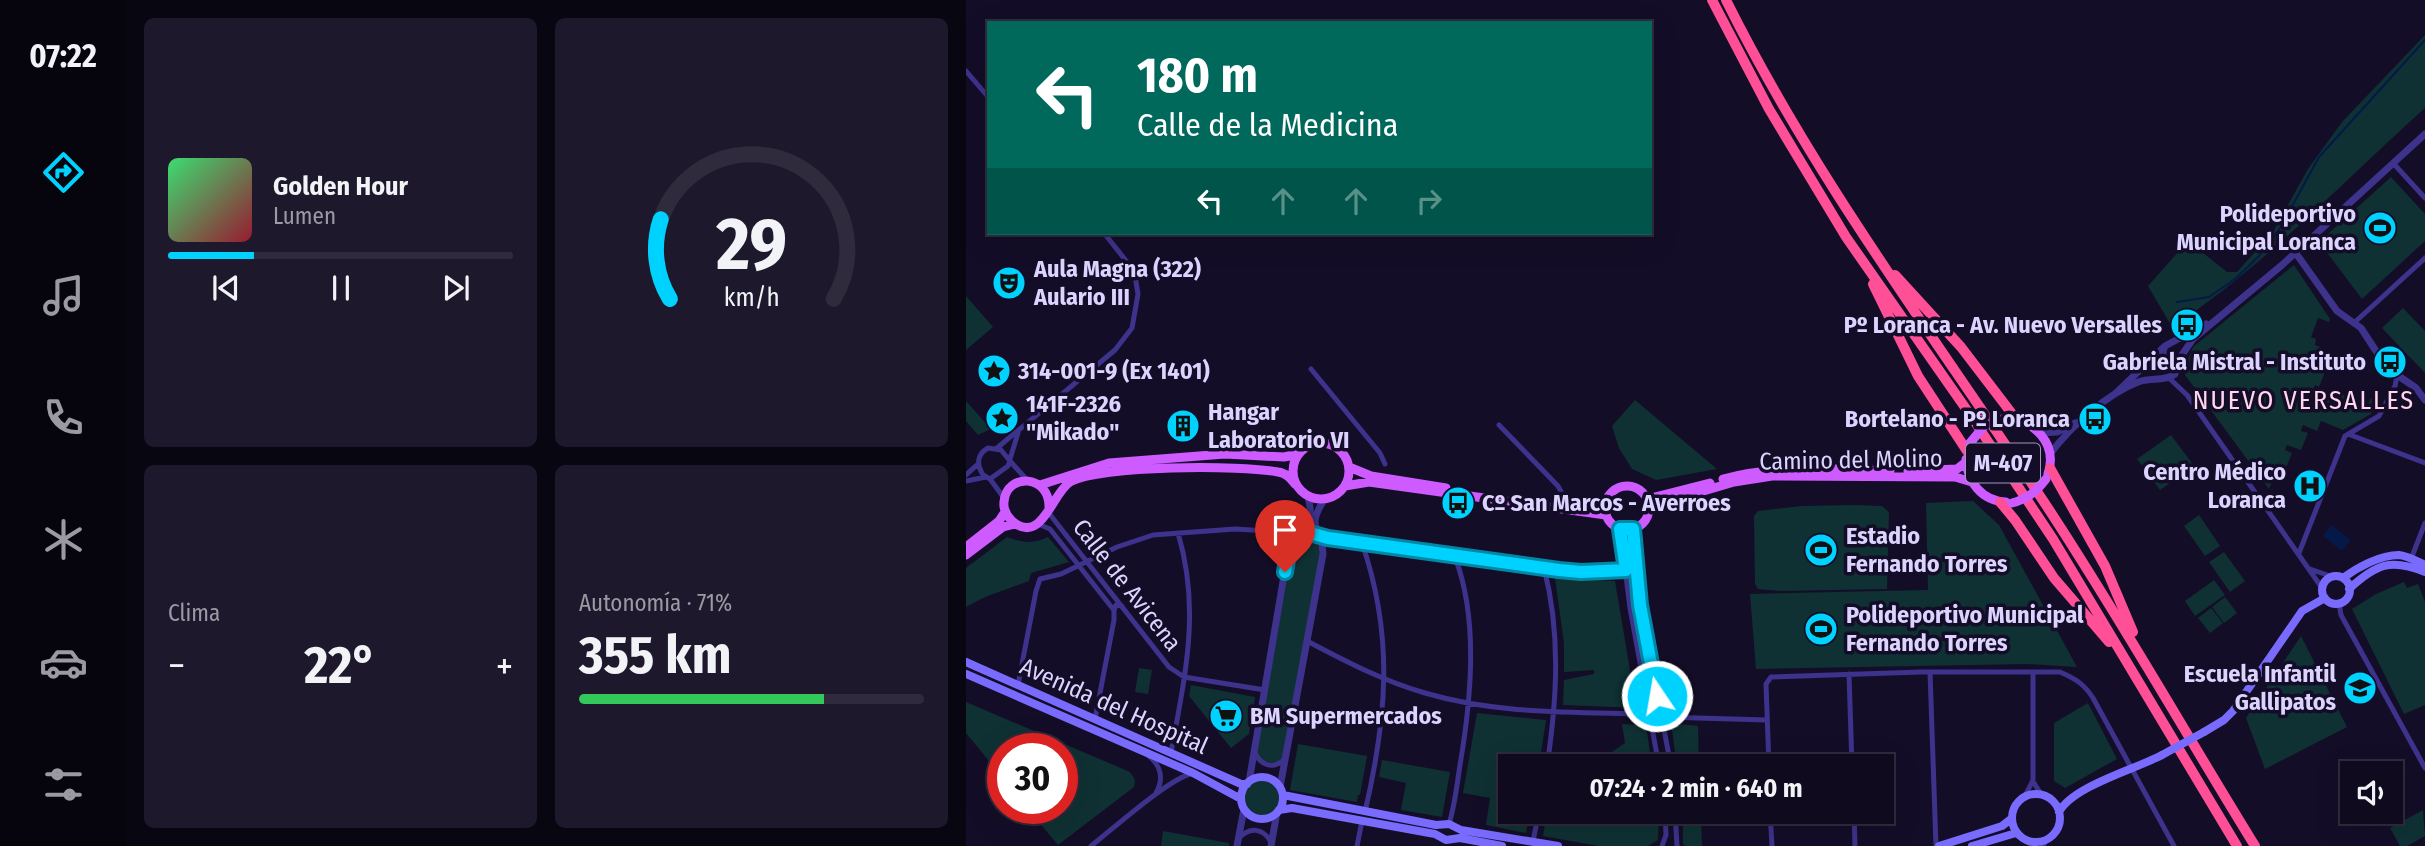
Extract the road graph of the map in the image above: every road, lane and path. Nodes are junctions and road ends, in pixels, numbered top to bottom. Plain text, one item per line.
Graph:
1 (1712, 0) edge
2 (1726, 0) edge
3 (966, 71) edge
4 (987, 96) edge
5 (2425, 134) edge
6 (2393, 163) junction
7 (2425, 198) edge
8 (1106, 235) edge
9 (2295, 251) junction
10 (2425, 258) edge
11 (1879, 260) junction
12 (1866, 268) junction
13 (2218, 316) junction
14 (2355, 322) junction
15 (2153, 357) junction
16 (2177, 362) junction
17 (1311, 369) dead end
18 (2397, 376) junction
19 (2159, 378) junction
20 (2169, 378) junction
21 (2114, 395) junction
22 (2425, 400) edge
23 (2011, 419) junction
24 (2082, 420) junction
25 (1499, 425) dead end
26 (1018, 433) junction
27 (2040, 433) junction
28 (2348, 433) junction
29 (997, 448) junction
30 (1967, 452) junction
31 (1298, 454) junction
32 (2050, 454) junction
33 (1010, 460) junction
34 (2425, 463) edge
35 (978, 464) junction
36 (1385, 464) dead end
37 (1349, 467) junction
38 (2050, 468) junction
39 (966, 475) edge
40 (988, 478) junction
41 (966, 481) edge
42 (1028, 481) junction
43 (1972, 482) junction
44 (1295, 484) junction
45 (1040, 485) junction
46 (1345, 486) junction
47 (1308, 497) junction
48 (1004, 498) junction
49 (1324, 499) junction
50 (2000, 502) junction
51 (1648, 503) junction
52 (1568, 504) junction
53 (1049, 510) junction
54 (1606, 510) junction
55 (1005, 512) junction
56 (2425, 523) edge
57 (1015, 524) junction
58 (1038, 524) junction
59 (1620, 529) junction
60 (1633, 529) junction
61 (1178, 533) junction
62 (1318, 536) junction
63 (1296, 537) junction
64 (1362, 543) junction
65 (966, 547) edge
66 (2298, 553) junction
67 (966, 555) edge
68 (1455, 557) junction
69 (2411, 559) junction
70 (1087, 562) junction
71 (2425, 565) edge
72 (1080, 566) junction
73 (1544, 568) junction
74 (2310, 569) junction
75 (1626, 570) junction
76 (2425, 572) edge
77 (2333, 577) junction
78 (2343, 578) junction
79 (2322, 588) junction
80 (2349, 589) junction
81 (2325, 598) junction
82 (2339, 603) junction
83 (1122, 606) junction
84 (1114, 610) junction
85 (1307, 641) junction
86 (2141, 656) junction
87 (966, 662) edge
88 (2129, 665) junction
89 (1930, 672) junction
90 (2033, 672) junction
91 (966, 674) edge
92 (1849, 674) junction
93 (1184, 677) junction
94 (1385, 680) junction
95 (1018, 685) junction
96 (1265, 690) junction
97 (1469, 704) junction
98 (1555, 710) junction
99 (1649, 711) junction
100 (1662, 717) junction
101 (1096, 719) junction
102 (1767, 720) junction
103 (1254, 751) junction
104 (1171, 753) junction
105 (1146, 754) junction
106 (1549, 754) edge
107 (1657, 754) edge
108 (1669, 754) edge
109 (1768, 754) edge
110 (1852, 754) edge
111 (1285, 759) junction
112 (2131, 767) junction
113 (2425, 768) edge
114 (1193, 773) junction
115 (2033, 780) junction
116 (1248, 783) junction
117 (1281, 791) junction
118 (2040, 794) junction
119 (2025, 796) junction
120 (2073, 797) junction
121 (1241, 799) junction
122 (2052, 800) junction
123 (1148, 802) junction
124 (1244, 809) junction
125 (1278, 811) junction
126 (2059, 812) junction
127 (1364, 816) junction
128 (2011, 819) junction
129 (1537, 824) edge
130 (1666, 824) edge
131 (1676, 824) edge
132 (1771, 824) edge
133 (1854, 824) edge
134 (1449, 825) junction
135 (2016, 833) junction
136 (1446, 840) edge
137 (1533, 841) junction
138 (1238, 842) edge
139 (2030, 843) edge
140 (2044, 843) edge
141 (1271, 844) edge
142 (1091, 846) edge
143 (1357, 846) edge
144 (1502, 846) edge
145 (1558, 846) edge
146 (1662, 846) edge
147 (1677, 846) edge
148 (1772, 846) edge
149 (1855, 846) edge
150 (1938, 846) edge
151 (1972, 846) edge
152 (2174, 846) edge
153 (2237, 846) edge
154 (2255, 846) edge

1 - 12 highway, M-407
2 - 11 highway, M-407
3 - 4 street
5 - 6 street
6 - 7 street
6 - 9 street
8 - 26 street
9 - 13 street
9 - 14 street
10 - 14 street
11 - 23 highway
11 - 86 highway, M-407
12 - 30 highway
12 - 88 highway, M-407
13 - 15 street
13 - 16 street
14 - 18 street
15 - 16 street
15 - 19 street
15 - 21 street
16 - 20 street
17 - 36 street
18 - 22 street
18 - 28 street
19 - 20 street
19 - 21 street
20 - 66 street
21 - 24 street
23 - 27 main road
23 - 30 main road, bridge
24 - 27 street
24 - 32 street
25 - 52 street
26 - 29 street
26 - 33 street
27 - 32 main road
28 - 34 street
28 - 66 street
29 - 33 street
29 - 35 street
30 - 43 main road
30 - 51 main road, Camino del Molino
31 - 37 main road
31 - 44 main road
31 - 45 main road
32 - 38 main road
33 - 40 street
33 - 42 street
35 - 39 street
35 - 40 street
37 - 46 main road
37 - 52 main road
38 - 50 main road, bridge
38 - 86 highway
40 - 41 street
40 - 48 street
42 - 45 main road
42 - 48 main road
43 - 50 main road
43 - 51 main road, Camino del Molino
44 - 47 main road
44 - 53 main road
45 - 53 main road
46 - 49 main road
46 - 54 main road
47 - 49 main road
47 - 63 street
48 - 55 main road
49 - 62 street
50 - 88 highway
51 - 54 main road
51 - 60 main road
52 - 54 main road
53 - 58 main road
53 - 70 street, Calle de Avicena
54 - 59 main road
55 - 57 main road
55 - 65 main road
56 - 69 street
57 - 58 main road
57 - 67 main road
58 - 72 street
59 - 60 main road
59 - 75 street
60 - 100 street
61 - 63 street
61 - 70 street
61 - 93 street
62 - 63 street
62 - 64 street
62 - 85 street
63 - 96 street
64 - 68 street
64 - 94 street
66 - 74 street
68 - 73 street
68 - 97 street
69 - 71 main road
69 - 78 main road
70 - 72 street
70 - 83 street, Calle de Avicena
72 - 84 street
72 - 95 street
73 - 75 street
73 - 98 street
74 - 77 street
74 - 79 street
75 - 99 street
76 - 80 main road
77 - 78 main road
77 - 79 main road
78 - 80 main road
79 - 81 main road
80 - 82 main road
81 - 82 main road
81 - 112 main road, bridge
82 - 113 street
83 - 84 street
83 - 93 street, Calle de Avicena
84 - 101 street
85 - 94 street
85 - 111 street
86 - 154 highway, M-407
87 - 95 main road, Avenida del Hospital
88 - 153 highway, M-407
89 - 90 street
89 - 92 street
89 - 150 street
90 - 112 street
90 - 115 street
91 - 105 main road, Avenida del Hospital
92 - 102 street
92 - 110 street
93 - 96 street, Calle de Avicena
93 - 104 street
94 - 97 street
94 - 127 street
95 - 101 main road, Avenida del Hospital
96 - 103 street
97 - 98 street
97 - 134 street
98 - 99 street
98 - 106 street
99 - 107 street
100 - 102 street
100 - 108 street
101 - 104 main road, Avenida del Hospital
102 - 109 street
103 - 111 street
103 - 116 street
104 - 116 main road, Avenida del Hospital
105 - 114 main road, Avenida del Hospital
105 - 123 street
111 - 117 street
112 - 120 main road
112 - 152 street
114 - 121 main road, Avenida del Hospital
114 - 123 street
115 - 118 street
115 - 119 street
116 - 117 main road
116 - 121 main road
117 - 125 main road
117 - 127 main road
118 - 119 main road
118 - 122 main road
119 - 128 main road
120 - 122 main road
120 - 126 main road
121 - 124 main road
122 - 126 main road
123 - 142 street
124 - 125 main road
124 - 138 street
125 - 127 main road
125 - 141 street
126 - 140 main road
127 - 134 main road
127 - 136 main road
127 - 143 street
128 - 135 main road
128 - 150 main road
129 - 137 street
130 - 146 street
131 - 147 street
132 - 148 street
133 - 149 street
134 - 136 main road
134 - 136 main road
134 - 137 main road
135 - 139 main road
135 - 151 main road
136 - 144 main road
137 - 145 main road
138 - 141 street
139 - 140 main road

